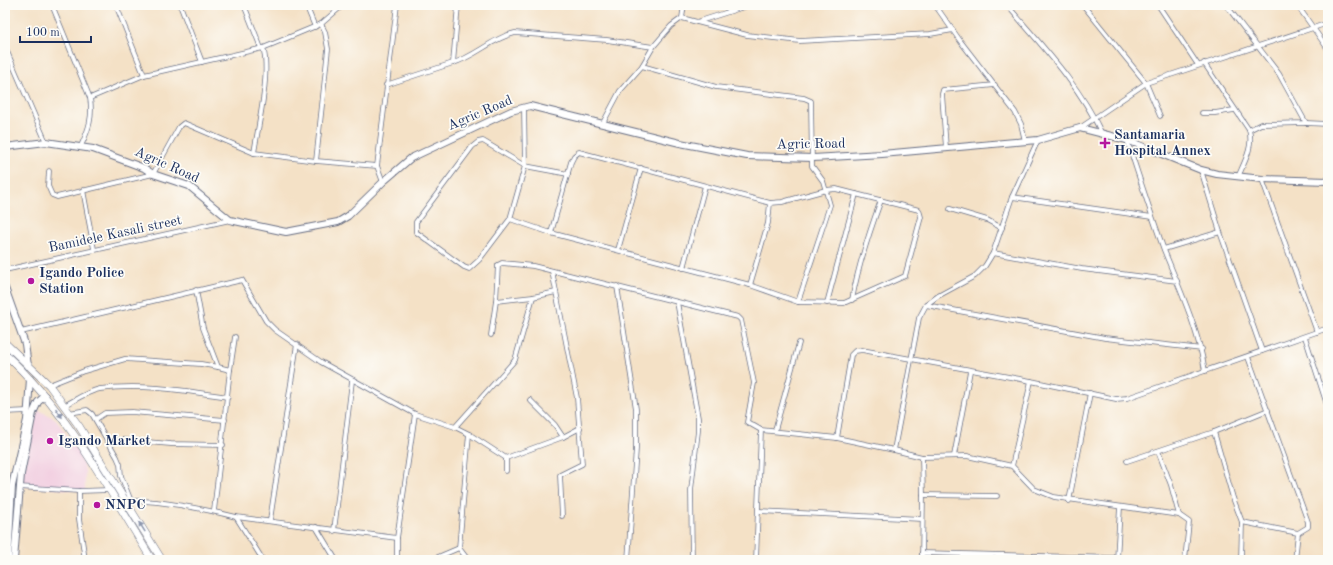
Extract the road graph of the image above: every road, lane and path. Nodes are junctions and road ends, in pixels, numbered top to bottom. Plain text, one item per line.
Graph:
1 (52, 5) edge
2 (116, 5) edge
3 (180, 5) edge
4 (244, 5) edge
5 (306, 5) edge
6 (343, 5) edge
7 (397, 5) edge
8 (458, 5) edge
9 (684, 5) edge
10 (750, 5) edge
11 (935, 5) edge
12 (1007, 5) edge
13 (1083, 5) edge
14 (1158, 5) edge
15 (1226, 5) edge
16 (1297, 5) edge
17 (682, 18) junction
18 (697, 22) junction
19 (1328, 23) edge
20 (321, 24) junction
21 (315, 27) junction
22 (1314, 28) junction
23 (953, 30) junction
24 (1258, 45) junction
25 (5, 47) edge
26 (653, 47) junction
27 (262, 48) junction
28 (1328, 49) edge
29 (202, 62) junction
30 (453, 63) junction
31 (1204, 63) junction
32 (1198, 65) junction
33 (642, 66) junction
34 (144, 75) junction
35 (1146, 83) junction
36 (386, 85) junction
37 (995, 85) junction
38 (90, 98) junction
39 (524, 108) junction
40 (1234, 110) junction
41 (1202, 113) dead end
42 (1160, 116) dead end
43 (1095, 119) junction
44 (603, 123) junction
45 (1306, 123) junction
46 (1328, 124) edge
47 (1080, 128) junction
48 (1249, 130) junction
49 (1101, 132) junction
50 (1038, 140) junction
51 (1127, 140) junction
52 (1025, 141) junction
53 (46, 142) junction
54 (81, 146) junction
55 (5, 147) edge
56 (946, 148) junction
57 (254, 153) junction
58 (813, 158) junction
59 (316, 162) junction
60 (377, 166) junction
61 (524, 166) junction
62 (641, 168) junction
63 (1201, 170) junction
64 (49, 172) dead end
65 (153, 174) junction
66 (568, 174) junction
67 (1238, 177) junction
68 (1262, 179) junction
69 (383, 182) junction
70 (1327, 182) edge
71 (705, 186) junction
72 (82, 190) junction
73 (826, 190) junction
74 (856, 194) junction
75 (1012, 197) junction
76 (881, 200) junction
77 (770, 203) junction
78 (950, 209) dead end
79 (1152, 217) junction
80 (510, 219) junction
81 (230, 220) junction
82 (1002, 228) junction
83 (1220, 232) junction
84 (551, 233) junction
85 (94, 249) junction
86 (1164, 249) junction
87 (618, 250) junction
88 (993, 253) junction
89 (683, 268) junction
90 (5, 270) edge
91 (552, 271) junction
92 (1176, 281) junction
93 (750, 285) junction
94 (616, 286) junction
95 (6, 290) edge
96 (196, 290) junction
97 (556, 292) junction
98 (533, 297) junction
99 (852, 300) junction
100 (496, 301) junction
101 (677, 302) junction
102 (798, 302) junction
103 (827, 303) junction
104 (926, 305) junction
105 (5, 307) edge
106 (1328, 328) edge
107 (21, 332) junction
108 (1317, 332) junction
109 (491, 335) dead end
110 (1305, 337) junction
111 (235, 338) dead end
112 (5, 343) edge
113 (799, 343) dead end
114 (297, 344) junction
115 (1202, 349) junction
116 (1262, 351) junction
117 (5, 354) edge
118 (1248, 357) junction
119 (910, 360) junction
120 (28, 366) junction
121 (218, 367) junction
122 (230, 370) junction
123 (970, 371) junction
124 (1205, 371) junction
125 (30, 379) junction
126 (352, 381) junction
127 (1031, 381) junction
128 (49, 385) junction
129 (1090, 393) junction
130 (45, 396) junction
131 (228, 397) junction
132 (530, 400) dead end
133 (64, 406) junction
134 (1328, 408) edge
135 (1268, 410) junction
136 (28, 411) junction
137 (5, 412) edge
138 (69, 413) junction
139 (415, 414) junction
140 (96, 419) junction
141 (225, 420) junction
142 (455, 427) junction
143 (580, 428) junction
144 (761, 430) junction
145 (775, 430) junction
146 (1214, 432) junction
147 (469, 434) junction
148 (563, 437) junction
149 (837, 438) junction
150 (109, 441) junction
151 (222, 445) junction
152 (894, 450) junction
153 (1158, 451) junction
154 (954, 456) junction
155 (922, 457) junction
156 (506, 458) junction
157 (1127, 461) dead end
158 (1012, 466) junction
159 (506, 471) dead end
160 (18, 487) junction
161 (110, 490) junction
162 (79, 492) junction
163 (923, 495) junction
164 (997, 496) dead end
165 (1069, 501) junction
166 (128, 502) junction
167 (1120, 507) junction
168 (214, 511) junction
169 (759, 511) junction
170 (1179, 515) junction
171 (562, 516) dead end
172 (236, 517) junction
173 (922, 519) junction
174 (270, 520) junction
175 (1242, 522) junction
176 (316, 528) junction
177 (334, 531) junction
178 (1298, 533) junction
179 (397, 538) junction
180 (459, 548) junction
181 (922, 553) junction
182 (1117, 559) edge
183 (8, 560) edge
184 (14, 560) edge
185 (85, 560) edge
186 (152, 560) edge
187 (162, 560) edge
188 (263, 560) edge
189 (336, 560) edge
190 (397, 560) edge
191 (431, 560) edge
192 (468, 560) edge
193 (628, 560) edge
194 (692, 560) edge
195 (756, 560) edge
196 (922, 560) edge
197 (1185, 560) edge
198 (1241, 560) edge
199 (1295, 560) edge

1 - 38 street
2 - 34 street
3 - 29 street
4 - 27 street
5 - 21 street
6 - 20 street
7 - 36 street
8 - 30 street
9 - 17 street
10 - 18 street
11 - 23 street
12 - 43 street
13 - 35 street
14 - 32 street
15 - 24 street
16 - 22 street
17 - 18 street
17 - 26 street
18 - 23 street
19 - 22 street
20 - 21 street
20 - 59 street
21 - 27 street
22 - 24 street
22 - 28 street
23 - 37 street
24 - 31 street
24 - 45 street
25 - 53 street
26 - 30 street
26 - 33 street
27 - 29 street
27 - 57 street
29 - 34 street
30 - 36 street
31 - 32 street
31 - 40 street
32 - 35 street
33 - 44 street
33 - 58 street
34 - 38 street
35 - 42 street
35 - 43 street
36 - 60 street
37 - 52 street
37 - 56 street
38 - 54 street
39 - 44 street, Agric Road
39 - 61 street
39 - 69 street, Agric Road
40 - 41 street
40 - 48 street
43 - 47 street
43 - 49 street
44 - 58 street, Agric Road
45 - 46 street
45 - 48 street
47 - 49 street
47 - 50 street, Agric Road
48 - 67 street
49 - 51 street
50 - 52 street, Agric Road
50 - 75 street
51 - 63 street
51 - 79 street
52 - 56 street, Agric Road
53 - 54 street, Agric Road
53 - 55 street, Agric Road
54 - 65 street, Agric Road
56 - 58 street, Agric Road
57 - 59 street
57 - 65 street
58 - 73 street
59 - 60 street
60 - 69 street
61 - 66 street
61 - 80 street
61 - 80 street
62 - 66 street
62 - 71 street
62 - 87 street
63 - 67 street
63 - 83 street
64 - 72 street
65 - 72 street
65 - 81 street, Agric Road
66 - 84 street
67 - 68 street
68 - 70 street
68 - 108 street
69 - 81 street, Agric Road
71 - 77 street
71 - 89 street
72 - 85 street
73 - 74 street
73 - 77 street
73 - 102 street
74 - 76 street
74 - 103 street
75 - 79 street
75 - 82 street
76 - 99 street
76 - 99 street
77 - 93 street
78 - 82 street
79 - 86 street
80 - 84 street
81 - 85 street, Bamidele Kasali street
82 - 88 street
83 - 86 street
83 - 116 street
84 - 87 street
85 - 90 street, Bamidele Kasali street
86 - 92 street
87 - 89 street
88 - 92 street
88 - 104 street
89 - 93 street
91 - 94 street
91 - 97 street
91 - 100 street
92 - 115 street
93 - 102 street
94 - 101 street
94 - 193 street
95 - 105 street
95 - 107 street
96 - 107 street
96 - 114 street
96 - 121 street
97 - 98 street
97 - 143 street
98 - 100 street
98 - 142 street
99 - 103 street
100 - 109 street
101 - 144 street
101 - 194 street
102 - 103 street
104 - 115 street
104 - 119 street
106 - 108 street
107 - 120 street
108 - 110 street
110 - 116 street
110 - 134 street
111 - 122 street
112 - 120 main road
113 - 145 street
114 - 126 street
114 - 174 street
115 - 124 street
116 - 118 street
117 - 125 main road
118 - 124 street
118 - 135 street
119 - 123 street
119 - 149 street
119 - 152 street
120 - 128 main road
121 - 122 street
121 - 128 street
122 - 131 street
123 - 127 street
123 - 154 street
124 - 129 street
125 - 130 main road
125 - 136 street
126 - 139 street
126 - 177 street
127 - 129 street
127 - 158 street
128 - 133 main road
129 - 165 street
130 - 160 street
130 -> 161 main road
131 - 133 street
131 - 141 street
132 - 148 street
133 - 138 main road
135 - 146 street
135 - 178 street
136 - 137 street
136 - 183 street
138 - 140 street
138 - 166 main road
139 - 142 street
139 - 179 street
140 - 141 street
140 - 150 street
141 - 151 street
142 - 147 street
143 - 148 street
143 - 171 street
144 - 145 street
144 - 169 street
145 - 149 street
146 - 153 street
146 - 175 street
147 - 156 street
147 - 180 street
148 - 156 street
149 - 152 street
150 - 151 street
150 - 166 street
151 - 168 street
152 - 155 street
153 - 157 street
153 - 170 street
154 - 155 street
154 - 158 street
155 - 163 street
156 - 159 street
158 - 165 street
160 - 162 street
160 - 184 street
161 - 162 street
161 - 186 main road
162 - 185 street
163 - 164 street
163 - 173 street
165 - 167 street
166 - 168 street
187 -> 166 main road
167 - 170 street
167 - 182 street
168 - 172 street
169 - 173 street
169 - 195 street
170 - 197 street
172 - 174 street
172 - 188 street
173 - 181 street
174 - 176 street
175 - 178 street
175 - 198 street
176 - 177 street
176 - 189 street
177 - 179 street
178 - 199 street
179 - 190 street
180 - 191 street
180 - 192 street
181 - 182 street
181 - 196 street

